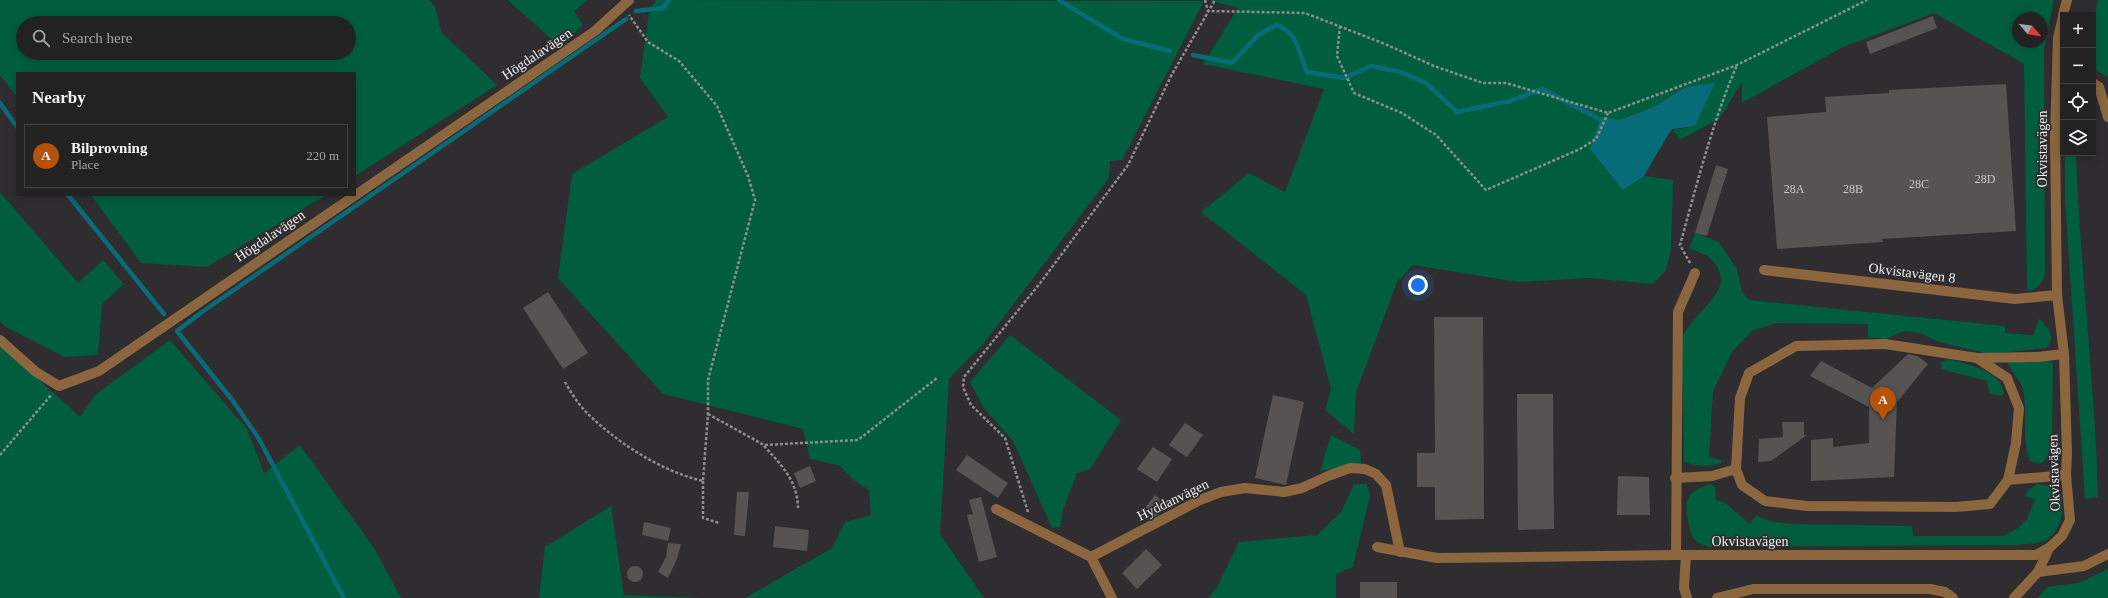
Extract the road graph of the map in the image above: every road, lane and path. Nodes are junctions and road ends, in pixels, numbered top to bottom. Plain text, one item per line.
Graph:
1 (1206, 0) edge
2 (1214, 0) edge
3 (1866, 0) edge
4 (2067, 0) edge
5 (622, 6) edge
6 (1208, 11) junction
7 (2064, 12) edge
8 (1340, 26) junction
9 (2060, 29) edge
10 (1737, 64) junction
11 (2060, 70) edge
12 (2094, 84) edge
13 (1608, 113) junction
14 (2108, 117) edge
15 (356, 195) edge
16 (354, 196) edge
17 (1764, 270) dead end
18 (1695, 273) joint
19 (2057, 295) junction
20 (0, 340) edge
21 (2064, 354) junction
22 (1977, 358) junction
23 (937, 378) dead end
24 (565, 382) dead end
25 (59, 386) junction
26 (708, 414) junction
27 (764, 445) junction
28 (0, 455) edge
29 (1736, 469) junction
30 (2066, 475) junction
31 (1676, 478) junction
32 (2008, 480) junction
33 (703, 481) junction
34 (798, 508) dead end
35 (996, 509) dead end
36 (719, 524) dead end
37 (1033, 527) junction
38 (1377, 547) dead end
39 (2049, 548) junction
40 (1400, 552) junction
41 (2108, 554) edge
42 (1681, 555) junction
43 (1091, 556) junction
44 (2038, 572) junction
45 (1112, 598) edge
46 (1687, 598) edge
47 (1717, 598) edge
48 (1953, 598) edge
49 (2014, 598) edge

1 - 6 path
2 - 6 path
3 - 10 path
4 - 7 street, Okvistavägen
5 - 15 street, Högdalavägen
5 - 26 path
6 - 8 path
6 - 37 path
8 - 13 path
8 - 13 path
9 - 11 street, Okvistavägen
10 - 13 path
10 - 18 path
11 - 19 street, Okvistavägen
12 - 14 street
16 - 25 street, Högdalavägen
17 - 19 street, Okvistavägen 8
18 - 31 street
19 - 21 street, Okvistavägen
20 - 25 street
21 - 22 street
21 - 30 street, Okvistavägen
22 - 29 street
22 - 32 street
23 - 27 path
24 - 33 path
25 - 28 path
26 - 27 path
26 - 33 path
27 - 34 path
29 - 31 street
29 - 32 street
30 - 32 street
30 - 39 street, Okvistavägen
31 - 42 street
33 - 36 path
35 - 37 street
37 - 43 street
38 - 40 street, Okvistavägen
39 - 42 street, Okvistavägen
39 - 44 street
40 - 42 street, Okvistavägen
40 - 43 street, Hyddanvägen
41 - 44 street
42 - 46 street
43 - 45 street
44 - 49 street
47 - 48 street

